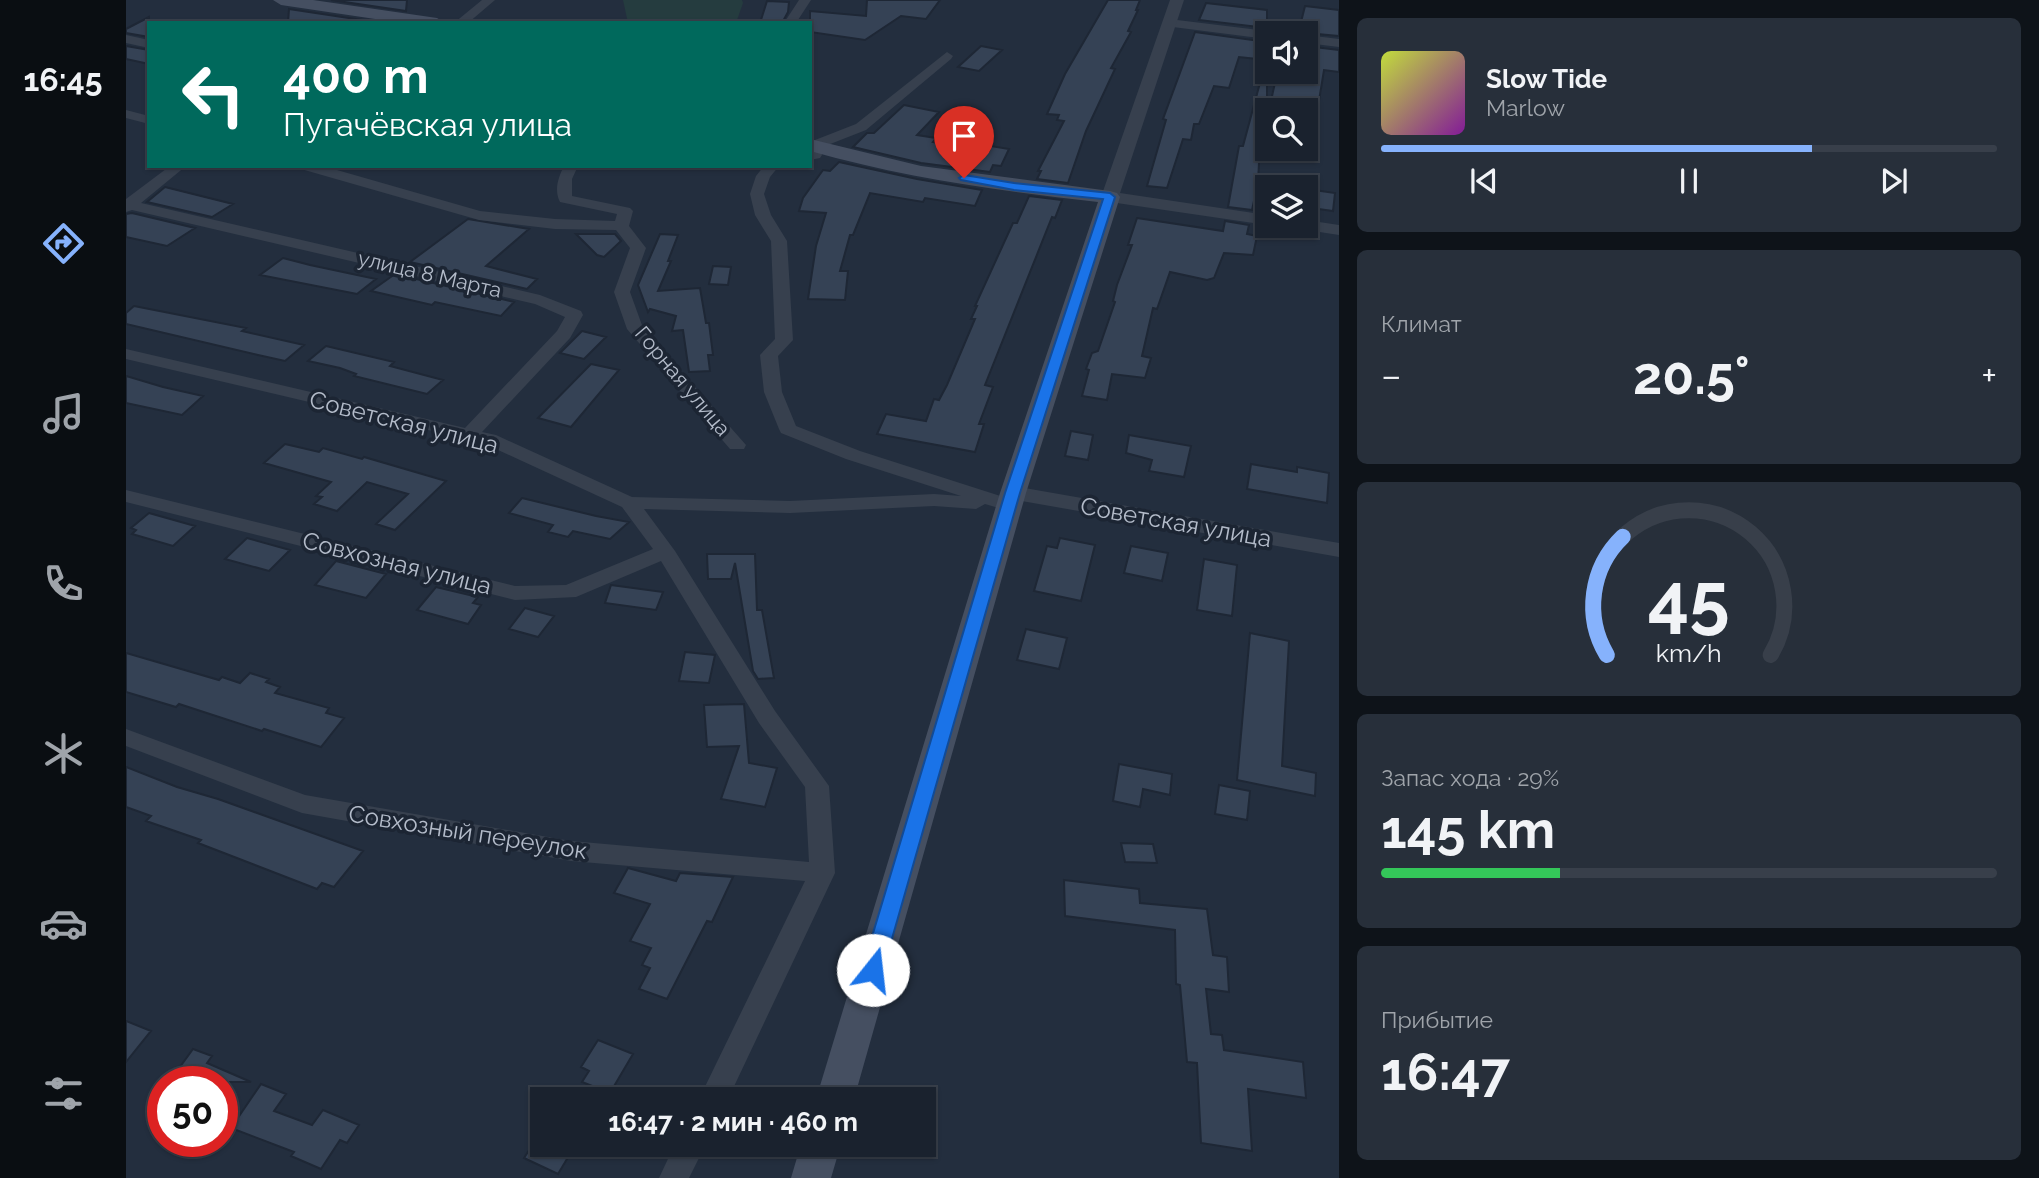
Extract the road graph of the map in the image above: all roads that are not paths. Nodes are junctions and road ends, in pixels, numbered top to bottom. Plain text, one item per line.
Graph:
1 (281, 0) edge
2 (489, 0) edge
3 (805, 0) edge
4 (1177, 0) edge
5 (423, 21) edge
6 (463, 21) edge
7 (791, 21) edge
8 (1169, 23) junction
9 (1255, 33) edge
10 (126, 39) edge
11 (1318, 40) edge
12 (1339, 43) edge
13 (147, 44) edge
14 (947, 56) dead end
15 (126, 114) edge
16 (147, 119) edge
17 (812, 149) edge
18 (812, 149) edge
19 (176, 168) edge
20 (313, 168) edge
21 (570, 168) edge
22 (770, 168) edge
23 (1110, 197) junction
24 (127, 205) edge
25 (1255, 218) edge
26 (621, 226) junction
27 (1318, 227) edge
28 (1339, 230) edge
29 (126, 354) edge
30 (469, 435) junction
31 (737, 444) dead end
32 (126, 496) edge
33 (1011, 499) junction
34 (629, 503) junction
35 (1339, 550) edge
36 (665, 551) junction
37 (126, 737) edge
38 (822, 873) junction
39 (719, 1087) edge
40 (839, 1087) edge
41 (684, 1157) edge
42 (817, 1157) edge
43 (674, 1178) edge
44 (811, 1178) edge

1 - 5 main road
2 - 6 street
3 - 7 street
4 - 8 street
8 - 9 street
8 - 23 street
10 - 13 street
11 - 12 street
14 - 18 street
15 - 16 street
17 - 23 main road
19 - 24 street
20 - 26 street
21 - 26 street, Горная улица
22 - 33 street
23 - 25 street
23 - 33 main road
24 - 30 street, улица 8 Марта
26 - 31 street, Горная улица
27 - 28 street
29 - 30 street, Советская улица
30 - 34 street, Советская улица
32 - 36 street, Совхозная улица
33 - 34 street
33 - 35 street, Советская улица
33 - 40 main road
34 - 36 street, Советская улица
36 - 38 street, Советская улица
37 - 38 street, Совхозный переулок
38 - 39 street
41 - 43 street
42 - 44 main road

